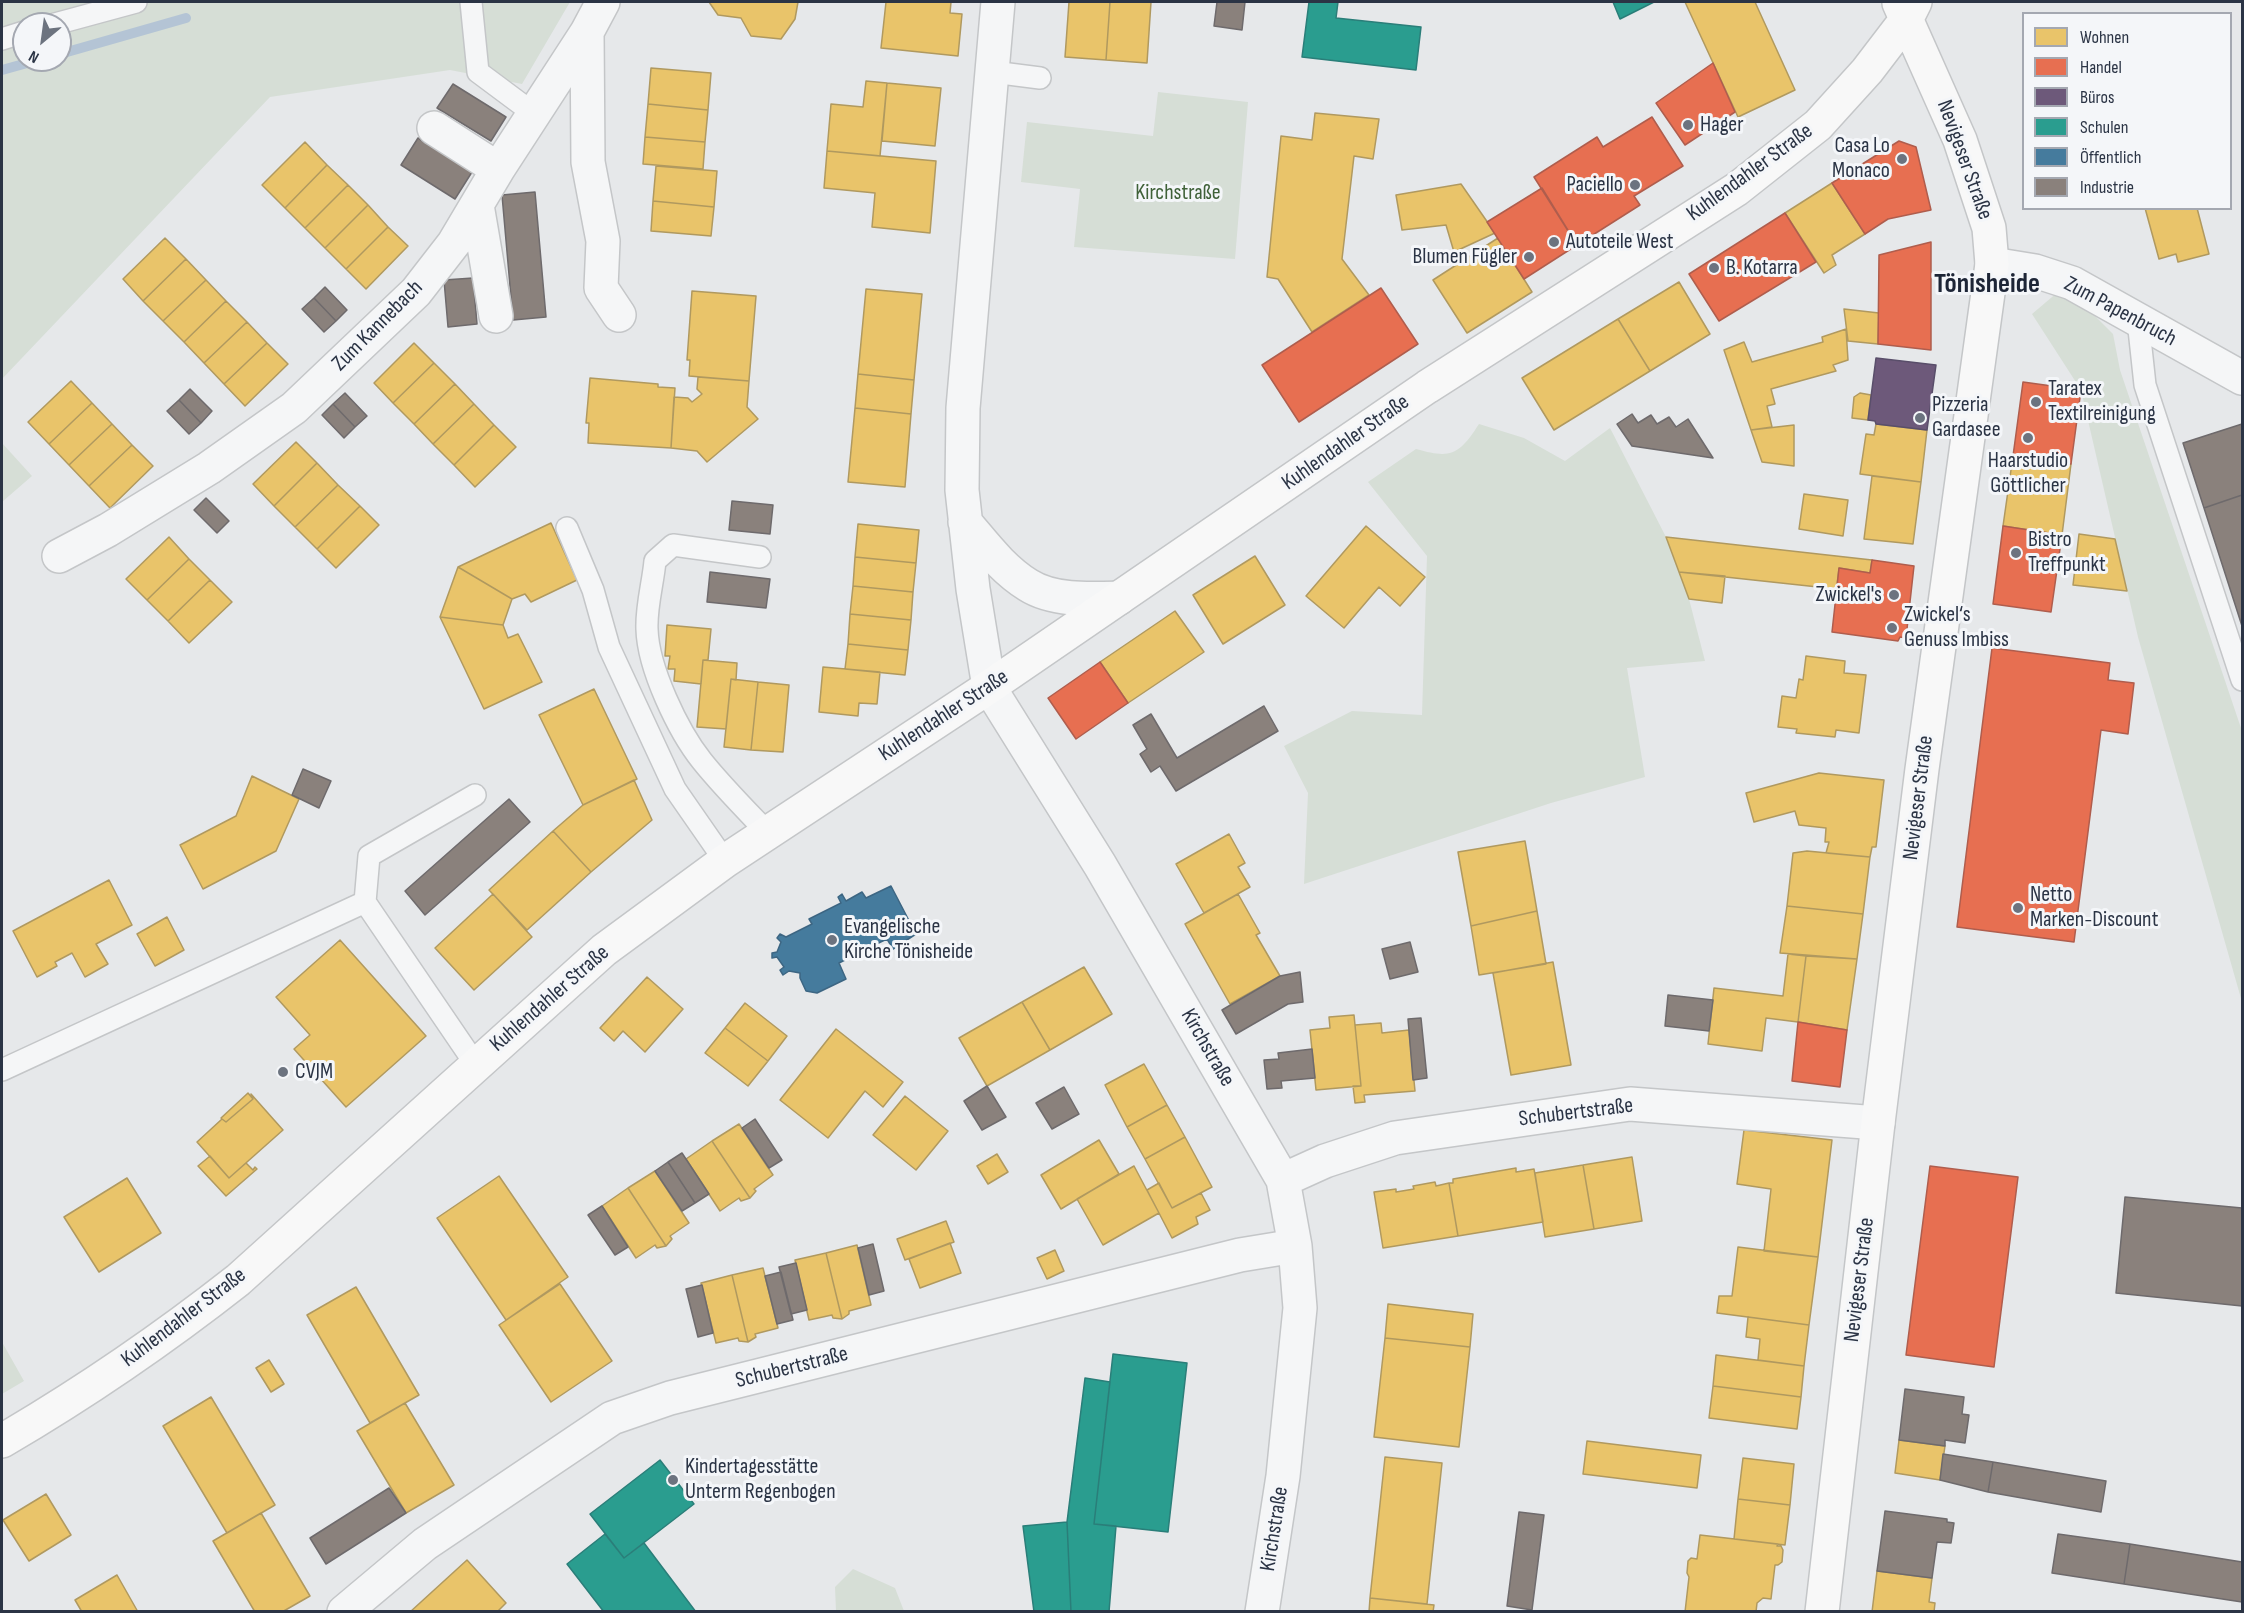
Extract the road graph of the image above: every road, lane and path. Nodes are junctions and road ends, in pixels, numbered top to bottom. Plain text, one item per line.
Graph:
1 (136, 2) edge
2 (471, 2) edge
3 (603, 2) edge
4 (999, 2) edge
5 (1906, 8) edge
6 (72, 19) edge
7 (587, 32) junction
8 (993, 72) junction
9 (1040, 78) dead end
10 (534, 113) junction
11 (434, 128) dead end
12 (498, 168) junction
13 (477, 206) junction
14 (1992, 264) junction
15 (619, 315) dead end
16 (496, 316) dead end
17 (2138, 320) junction
18 (2242, 378) edge
19 (965, 522) junction
20 (567, 528) dead end
21 (59, 556) dead end
22 (760, 557) dead end
23 (1119, 598) junction
24 (2242, 680) edge
25 (989, 687) junction
26 (475, 795) dead end
27 (767, 832) junction
28 (725, 861) junction
29 (365, 902) junction
30 (476, 1065) junction
31 (2, 1070) edge
32 (1878, 1123) junction
33 (1283, 1180) junction
34 (1295, 1246) junction
35 (2, 1442) edge
36 (344, 1611) edge
37 (1262, 1611) edge
38 (1822, 1611) edge

1 - 6 lane
2 - 10 lane
3 - 7 street, Zum Kannebach
4 - 8 street, Kirchstraße
5 - 14 main road, Nevigeser Straße
5 - 23 main road, Kuhlendahler Straße
7 - 10 street, Zum Kannebach
7 - 15 street
8 - 9 lane
8 - 19 street, Kirchstraße
10 - 12 street, Zum Kannebach
11 - 12 street
12 - 13 street, Zum Kannebach
13 - 16 street
13 - 21 street, Zum Kannebach
14 - 17 street, Zum Papenbruch
14 - 32 main road, Nevigeser Straße
17 - 18 street, Zum Papenbruch
17 - 24 lane
19 - 23 street
19 - 25 street, Kirchstraße
20 - 28 lane
22 - 27 lane
23 - 25 main road, Kuhlendahler Straße
25 - 27 main road, Kuhlendahler Straße
25 - 33 street, Kirchstraße
26 - 29 lane
27 - 28 main road, Kuhlendahler Straße
28 - 30 main road, Kuhlendahler Straße
29 - 30 lane
29 - 31 lane
30 - 35 main road, Kuhlendahler Straße
32 - 33 street, Schubertstraße
32 - 38 main road, Nevigeser Straße
33 - 34 street, Kirchstraße
34 - 36 street, Schubertstraße
34 - 37 street, Kirchstraße

